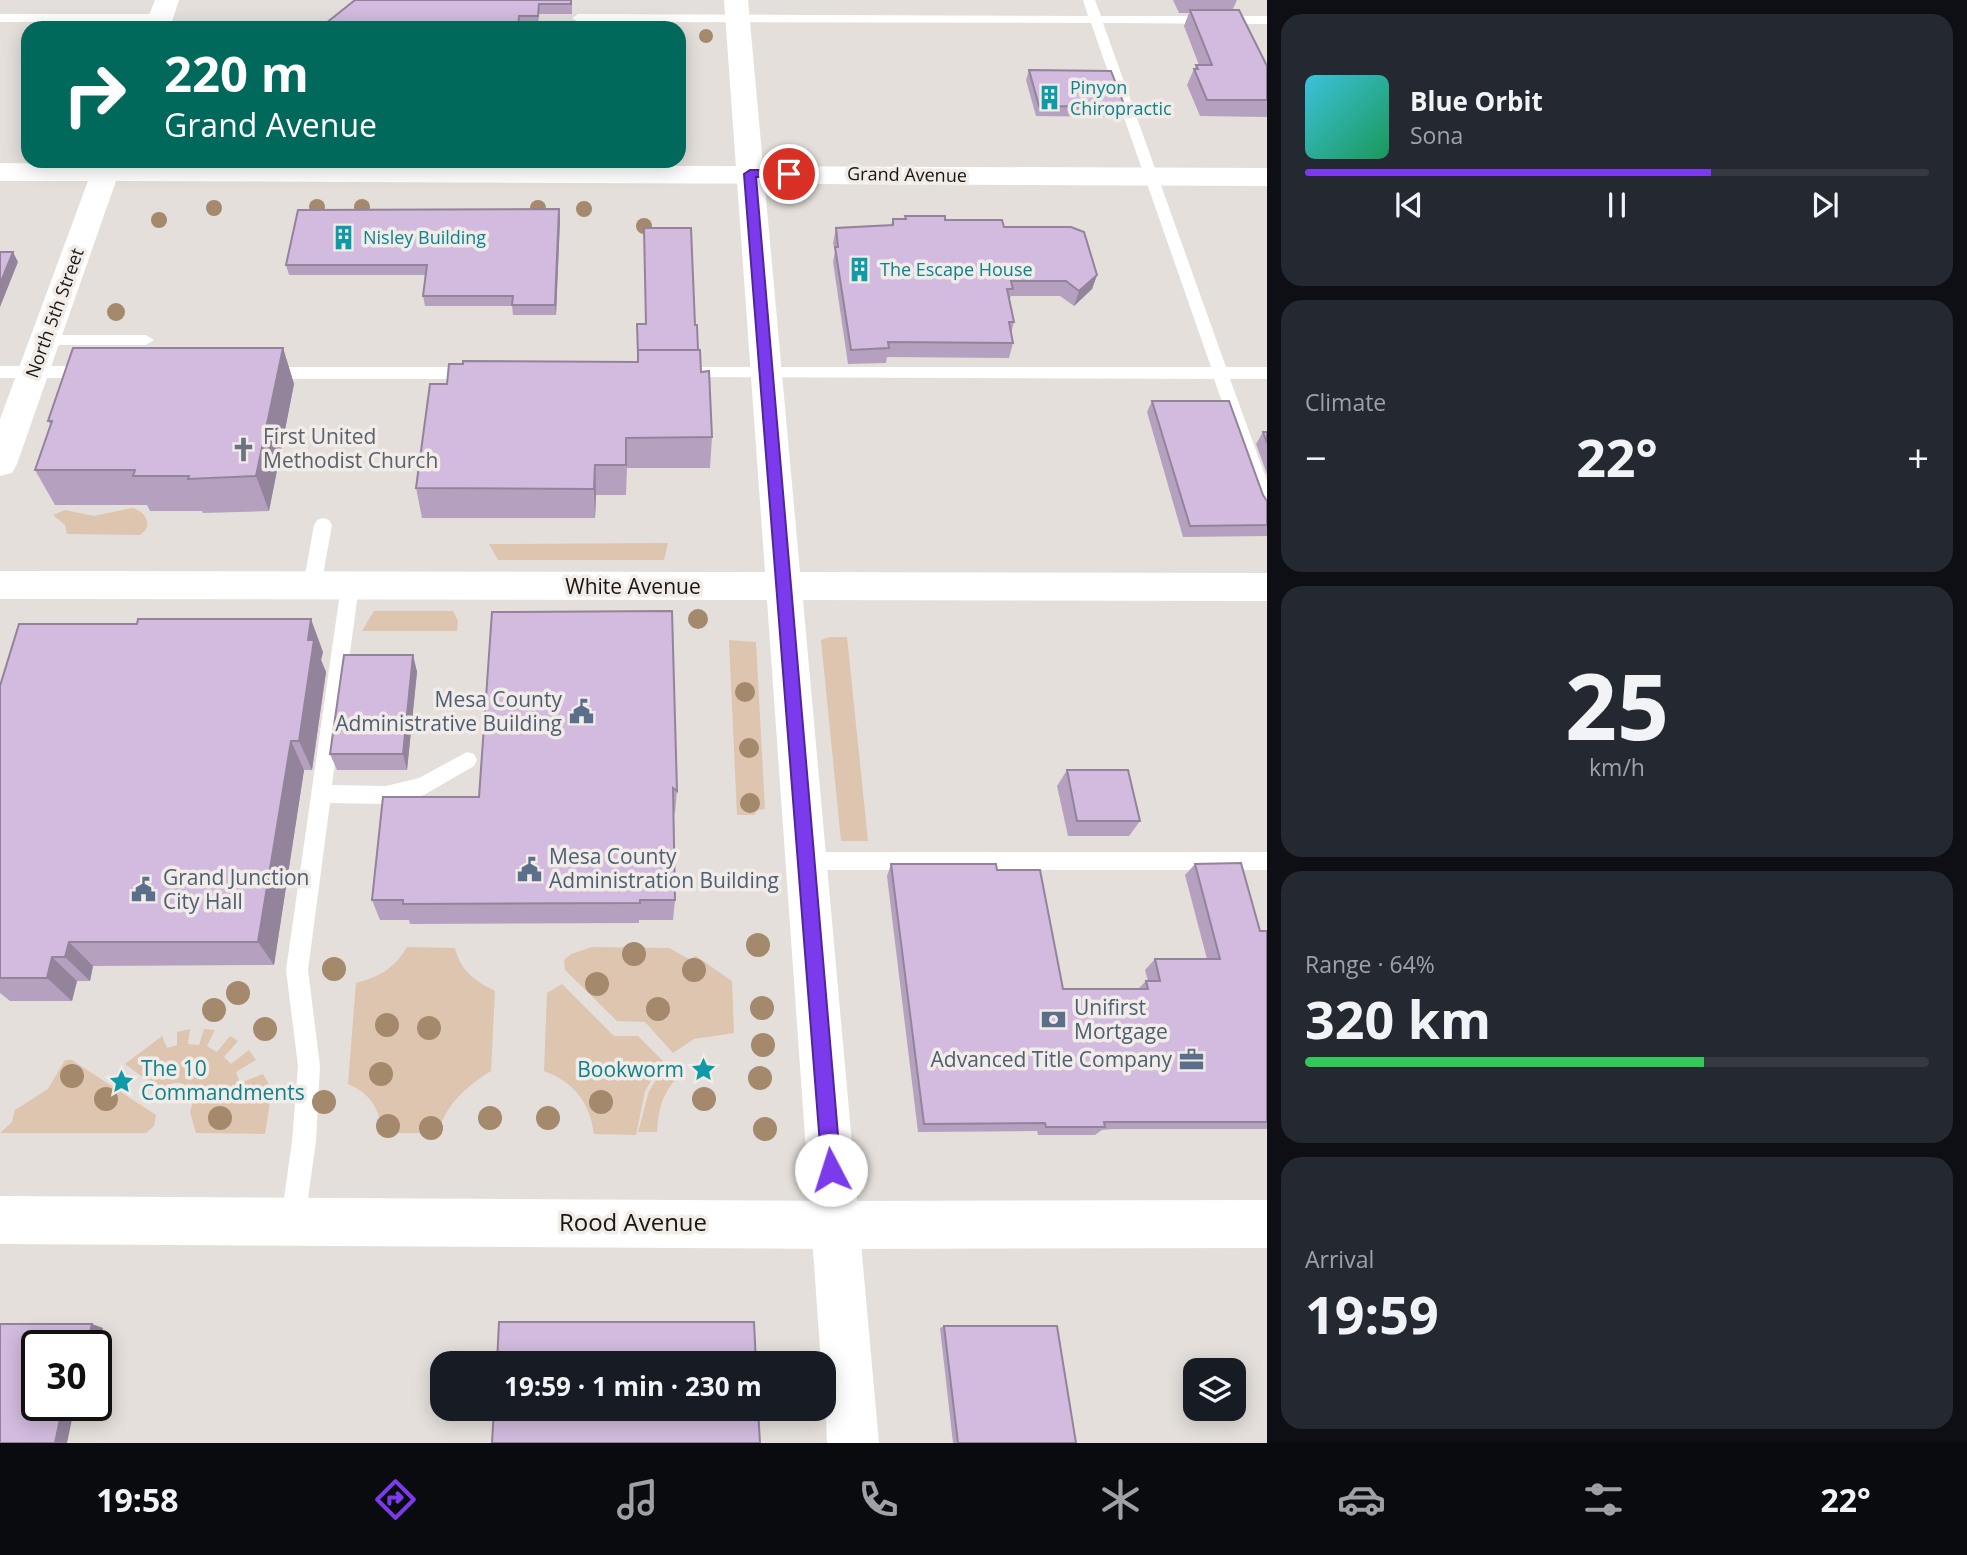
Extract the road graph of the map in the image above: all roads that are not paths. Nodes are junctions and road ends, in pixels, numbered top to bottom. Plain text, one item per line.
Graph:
1 (1089, 0) edge
2 (737, 10) edge
3 (162, 15) edge
4 (0, 18) edge
5 (578, 18) dead end
6 (1096, 20) junction
7 (1267, 20) edge
8 (71, 168) edge
9 (106, 168) edge
10 (268, 168) edge
11 (0, 172) edge
12 (750, 174) junction
13 (1267, 177) edge
14 (1153, 178) junction
15 (45, 340) junction
16 (146, 340) dead end
17 (0, 372) edge
18 (34, 372) junction
19 (103, 372) edge
20 (257, 373) edge
21 (495, 373) edge
22 (667, 373) edge
23 (1267, 373) edge
24 (766, 374) junction
25 (1221, 374) junction
26 (0, 464) edge
27 (1267, 505) edge
28 (323, 525) dead end
29 (0, 585) edge
30 (312, 586) junction
31 (350, 586) junction
32 (784, 587) junction
33 (1267, 587) edge
34 (467, 760) dead end
35 (322, 794) junction
36 (806, 861) junction
37 (1267, 861) edge
38 (0, 1220) edge
39 (293, 1220) junction
40 (836, 1224) junction
41 (1267, 1224) edge
42 (853, 1443) edge

1 - 6 lane
2 - 5 lane
2 - 6 lane
2 - 12 street
3 - 4 lane
6 - 7 lane
6 - 14 lane
8 - 11 street, Grand Avenue
9 - 15 street, North 5th Street
10 - 12 street, Grand Avenue
12 - 14 street, Grand Avenue
12 - 24 street
13 - 14 street, Grand Avenue
14 - 25 lane
15 - 16 lane
15 - 18 street, North 5th Street
17 - 18 lane
18 - 19 lane
18 - 26 street, North 5th Street
20 - 21 lane
22 - 24 lane
23 - 25 lane
24 - 25 lane
24 - 32 street
25 - 27 lane
28 - 30 lane
29 - 30 street, White Avenue
30 - 31 street, White Avenue
31 - 32 street, White Avenue
31 - 35 lane
32 - 33 street, White Avenue
32 - 36 street
34 - 35 lane
35 - 39 lane
36 - 37 lane
36 - 40 street
38 - 39 street, Rood Avenue
39 - 40 street, Rood Avenue
40 - 41 street, Rood Avenue
40 - 42 street

